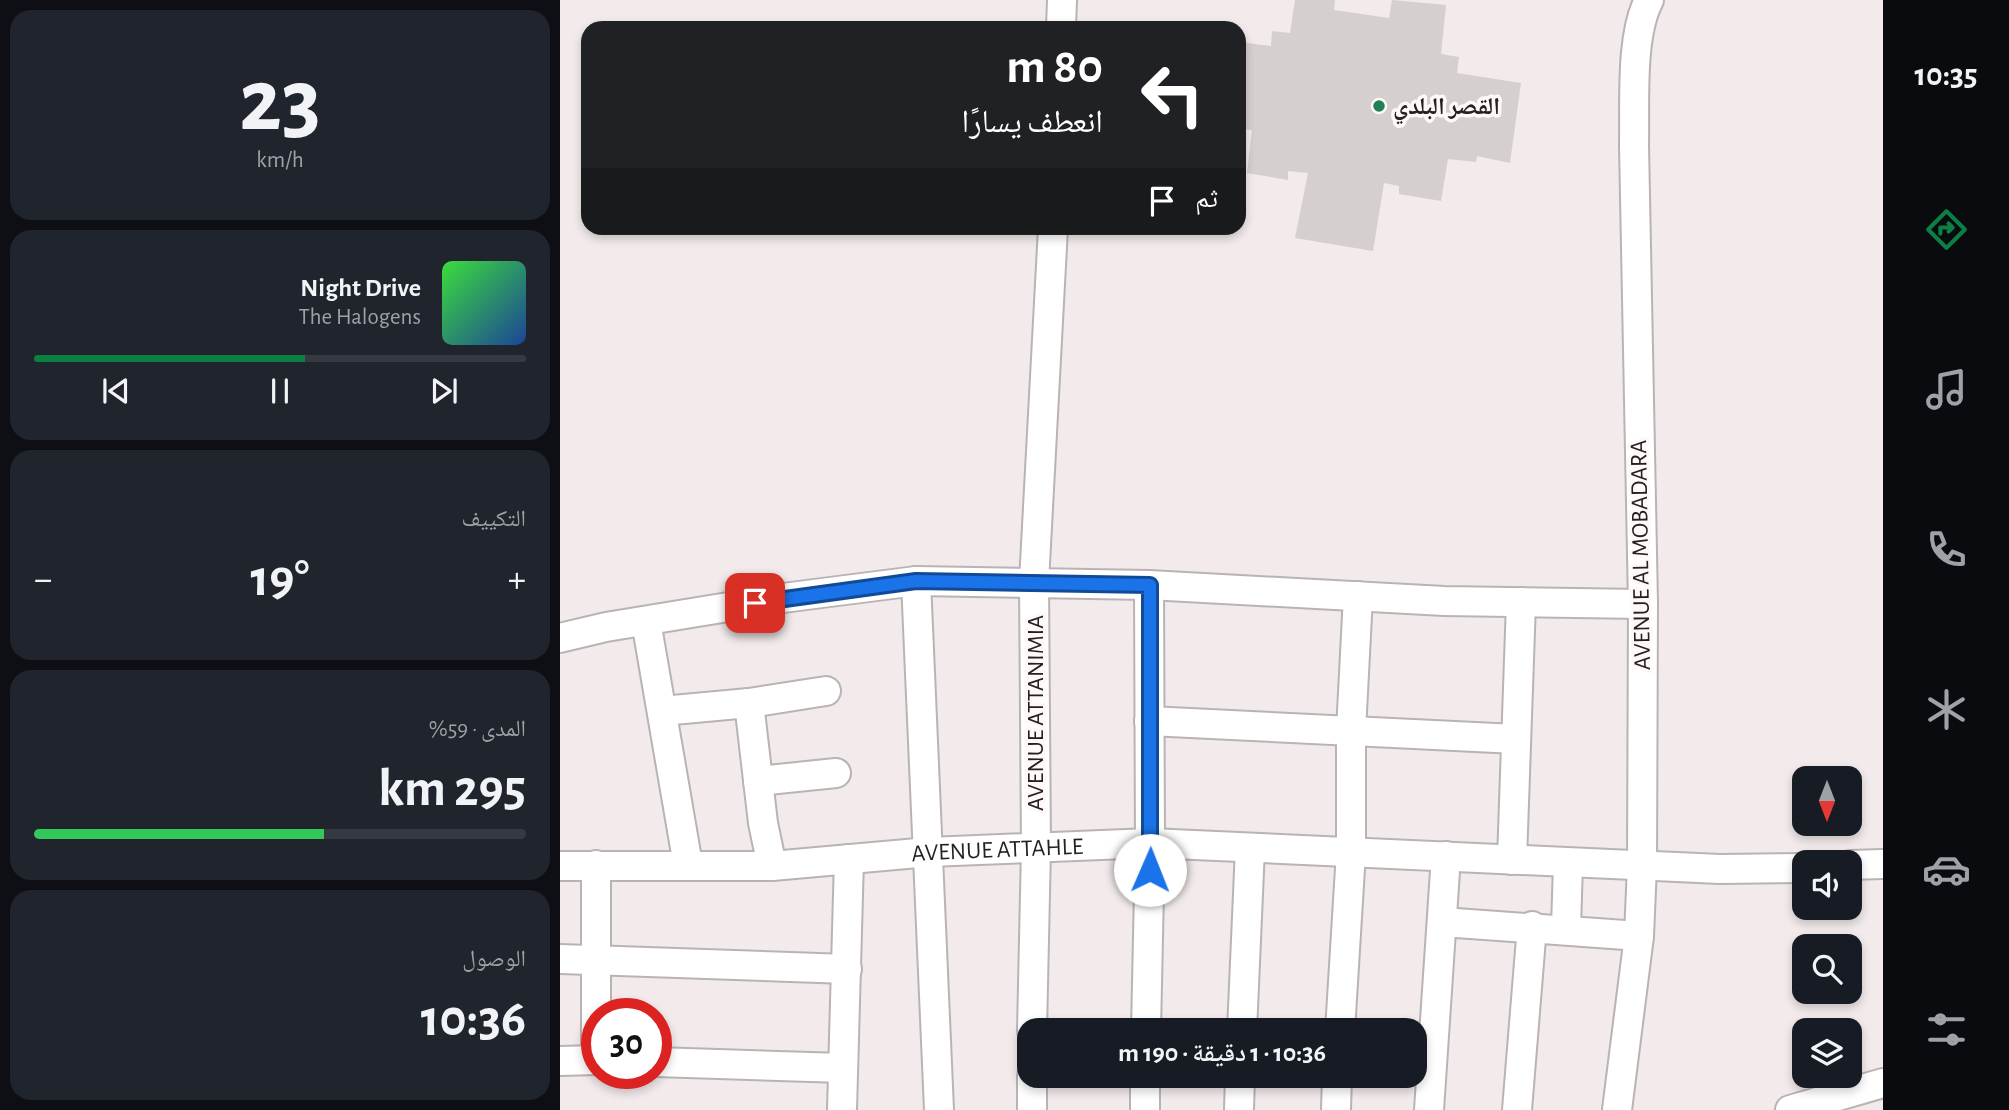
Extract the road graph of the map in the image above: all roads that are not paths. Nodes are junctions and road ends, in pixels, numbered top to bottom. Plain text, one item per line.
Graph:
1 (1062, 0) edge
2 (1649, 0) edge
3 (1061, 21) edge
4 (1052, 235) edge
5 (916, 581) junction
6 (1034, 582) junction
7 (1150, 585) junction
8 (1358, 596) junction
9 (1521, 602) junction
10 (1643, 604) junction
11 (646, 621) junction
12 (560, 638) edge
13 (826, 691) dead end
14 (749, 703) junction
15 (662, 711) junction
16 (1149, 721) junction
17 (1351, 731) junction
18 (1516, 739) junction
19 (836, 773) dead end
20 (758, 781) junction
21 (1150, 843) junction
22 (1036, 848) junction
23 (1250, 848) junction
24 (929, 852) junction
25 (1351, 852) junction
26 (1446, 856) junction
27 (849, 859) junction
28 (1511, 860) junction
29 (1568, 863) junction
30 (1883, 863) edge
31 (1862, 864) edge
32 (596, 865) junction
33 (688, 865) junction
34 (560, 866) edge
35 (772, 866) junction
36 (1642, 866) junction
37 (1792, 868) edge
38 (1442, 922) junction
39 (1532, 926) junction
40 (1566, 929) junction
41 (1639, 936) junction
42 (560, 959) edge
43 (596, 960) junction
44 (847, 969) junction
45 (596, 998) edge
46 (1032, 1018) edge
47 (1146, 1018) edge
48 (1243, 1018) edge
49 (1341, 1018) edge
50 (1427, 1028) edge
51 (581, 1060) edge
52 (560, 1061) edge
53 (672, 1063) edge
54 (843, 1068) junction
55 (1883, 1083) edge
56 (1032, 1088) edge
57 (1145, 1088) edge
58 (1240, 1088) edge
59 (1337, 1088) edge
60 (1426, 1088) edge
61 (842, 1110) edge
62 (939, 1110) edge
63 (1032, 1110) edge
64 (1144, 1110) edge
65 (1239, 1110) edge
66 (1336, 1110) edge
67 (1429, 1110) edge
68 (1517, 1110) edge
69 (1617, 1110) edge
70 (1790, 1110) edge

1 - 3 street
2 - 10 street, AVENUE AL MOBADARA
4 - 6 street, AVENUE ATTANIMIA
5 - 6 street
5 - 11 street
5 - 24 street
6 - 7 street
6 - 22 street, AVENUE ATTANIMIA
7 - 8 street
7 - 16 street
8 - 9 street
8 - 17 street
9 - 10 street
9 - 18 street
10 - 36 street, AVENUE AL MOBADARA
11 - 12 street
11 - 15 street
13 - 14 street
14 - 15 street
14 - 20 street
15 - 33 street
16 - 17 street
16 - 21 street
17 - 18 street
17 - 25 street
18 - 28 street
19 - 20 street
20 - 35 street
21 - 22 street, AVENUE ATTAHLE
21 - 23 street, AVENUE ATTAHLE
21 - 47 street
22 - 24 street, AVENUE ATTAHLE
22 - 46 street, AVENUE ATTANIMIA
23 - 25 street, AVENUE ATTAHLE
23 - 48 street
24 - 27 street, AVENUE ATTAHLE
24 - 62 street
25 - 26 street, AVENUE ATTAHLE
25 - 49 street
26 - 28 street, AVENUE ATTAHLE
26 - 38 street
27 - 35 street, AVENUE ATTAHLE
27 - 44 street
28 - 29 street, AVENUE ATTAHLE
29 - 36 street, AVENUE ATTAHLE
29 - 40 street
30 - 31 street
32 - 33 street, AVENUE ATTAHLE
32 - 34 street, AVENUE ATTAHLE
32 - 43 street
33 - 35 street, AVENUE ATTAHLE
36 - 37 street, AVENUE ATTAHLE
36 - 41 street, AVENUE AL MOBADARA
38 - 39 street
38 - 50 street
39 - 40 street
39 - 68 street
40 - 41 street
41 - 69 street, AVENUE AL MOBADARA
42 - 43 street
43 - 44 street
43 - 45 street
44 - 54 street
51 - 52 street
53 - 54 street
54 - 61 street
55 - 70 street
56 - 63 street
57 - 64 street
58 - 65 street
59 - 66 street
60 - 67 street

